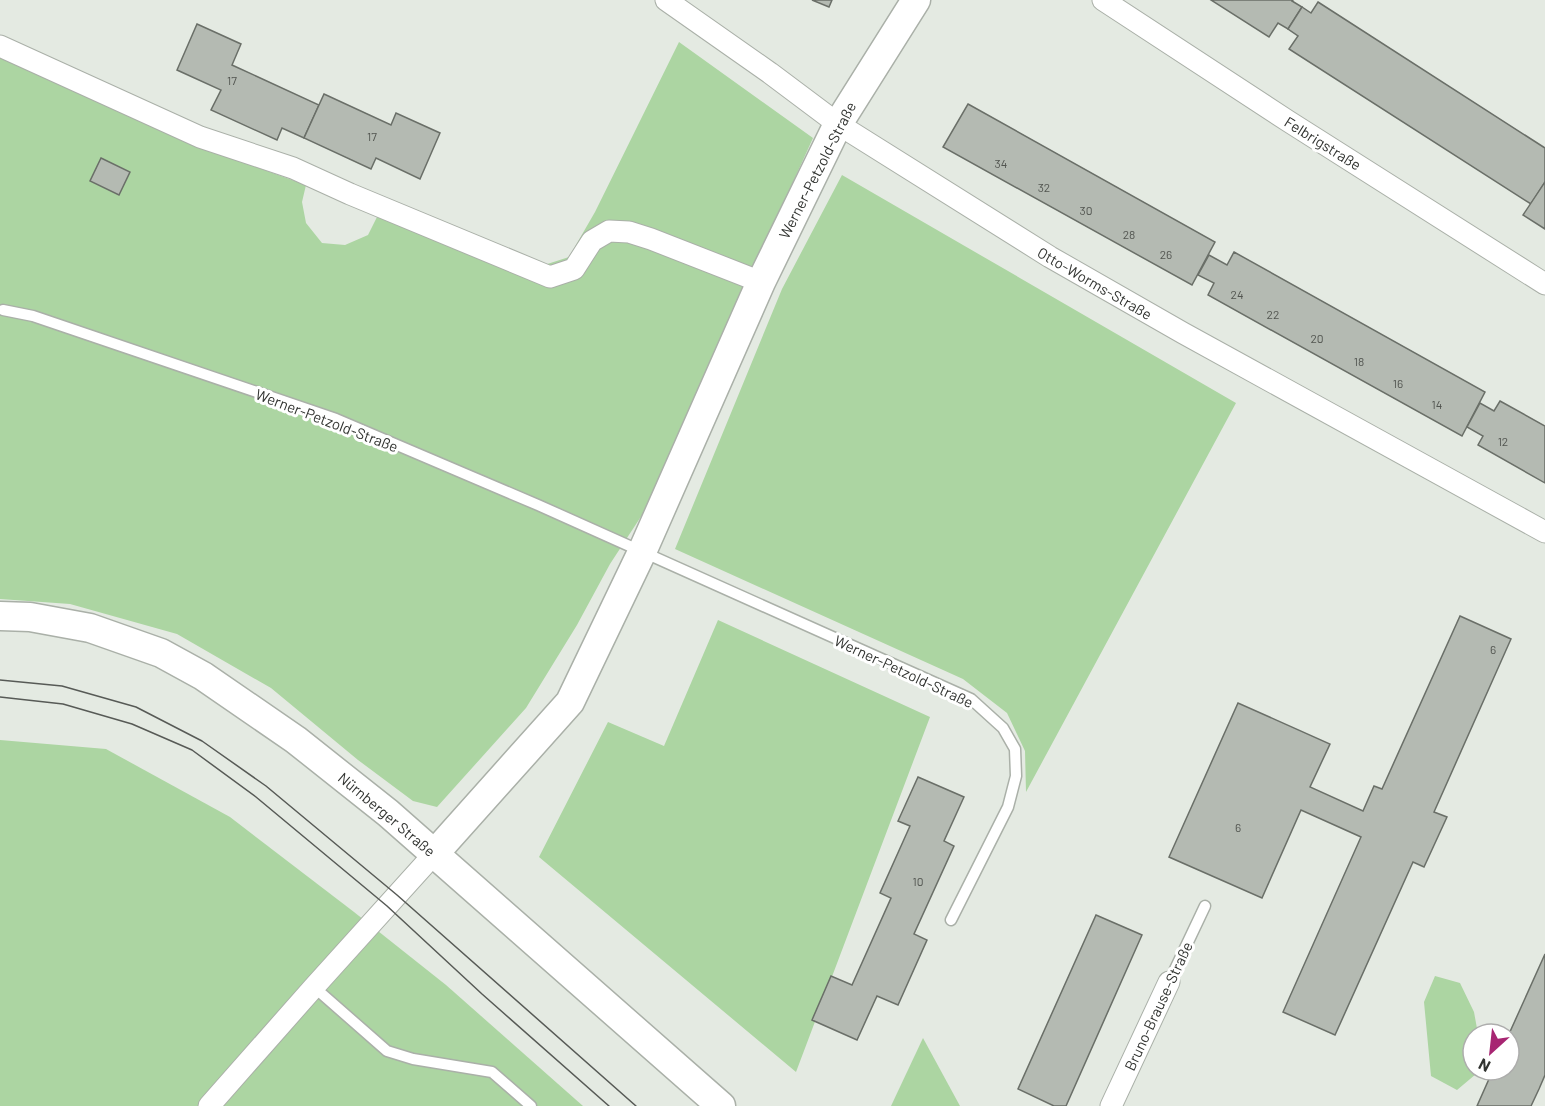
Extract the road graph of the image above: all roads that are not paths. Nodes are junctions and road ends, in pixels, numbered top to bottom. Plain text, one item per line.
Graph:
1 (666, 0) edge
2 (916, 0) edge
3 (1103, 0) edge
4 (0, 46) edge
5 (838, 124) junction
6 (761, 282) junction
7 (1545, 284) edge
8 (3, 310) dead end
9 (1545, 532) edge
10 (642, 552) junction
11 (0, 616) edge
12 (435, 853) junction
13 (1204, 906) dead end
14 (951, 920) dead end
15 (1169, 982) joint
16 (314, 987) junction
17 (209, 1106) edge
18 (531, 1106) edge
19 (721, 1106) edge
20 (1111, 1106) edge

1 - 5 street, Otto-Worms-Straße
2 - 5 street, Werner-Petzold-Straße
3 - 7 street, Felbrigstraße
4 - 6 street
5 - 6 street, Werner-Petzold-Straße
5 - 9 street, Otto-Worms-Straße
6 - 10 street, Werner-Petzold-Straße
8 - 10 lane, Werner-Petzold-Straße
10 - 12 street, Werner-Petzold-Straße
10 - 14 lane, Werner-Petzold-Straße
11 - 12 street, Nürnberger Straße
12 - 16 street, Werner-Petzold-Straße
12 - 19 street, Nürnberger Straße
13 - 15 lane, Bruno-Brause-Straße
15 - 20 street, Bruno-Brause-Straße
16 - 17 street, Werner-Petzold-Straße
16 - 18 lane

